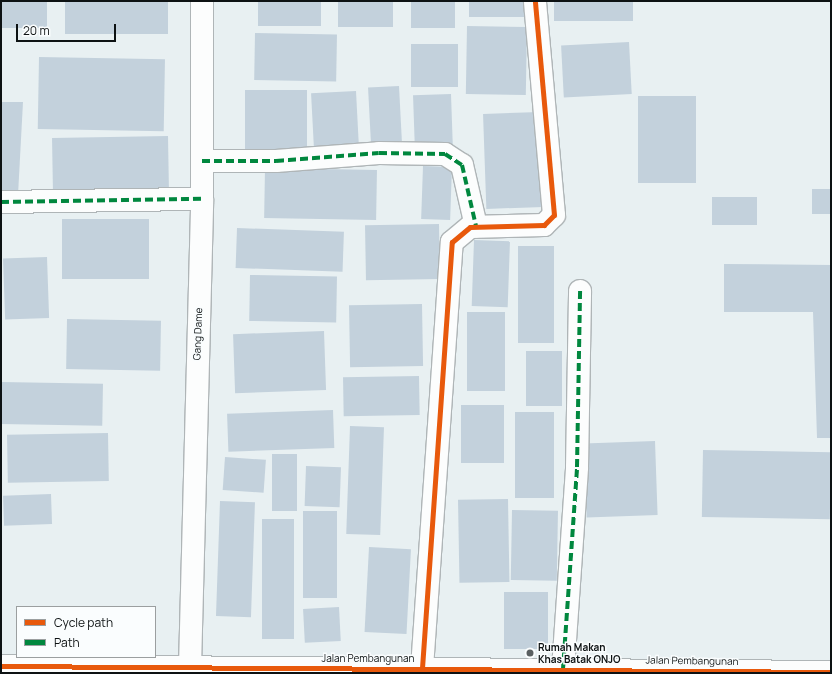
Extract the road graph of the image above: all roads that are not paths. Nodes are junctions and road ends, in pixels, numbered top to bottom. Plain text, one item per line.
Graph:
1 (202, 1) edge
2 (535, 1) edge
3 (202, 161) junction
4 (202, 199) junction
5 (1, 202) edge
6 (476, 226) junction
7 (580, 291) dead end
8 (1, 666) edge
9 (190, 667) junction
10 (422, 668) junction
11 (563, 669) junction
12 (831, 672) edge

1 - 3 street, Gang Dame
2 - 6 street
3 - 4 street, Gang Dame
3 - 6 street
4 - 5 street
4 - 9 street, Gang Dame
6 - 10 street
7 - 11 street
8 - 9 street, Jalan Pembangunan
9 - 10 street, Jalan Pembangunan
10 - 11 street, Jalan Pembangunan
11 - 12 street, Jalan Pembangunan

